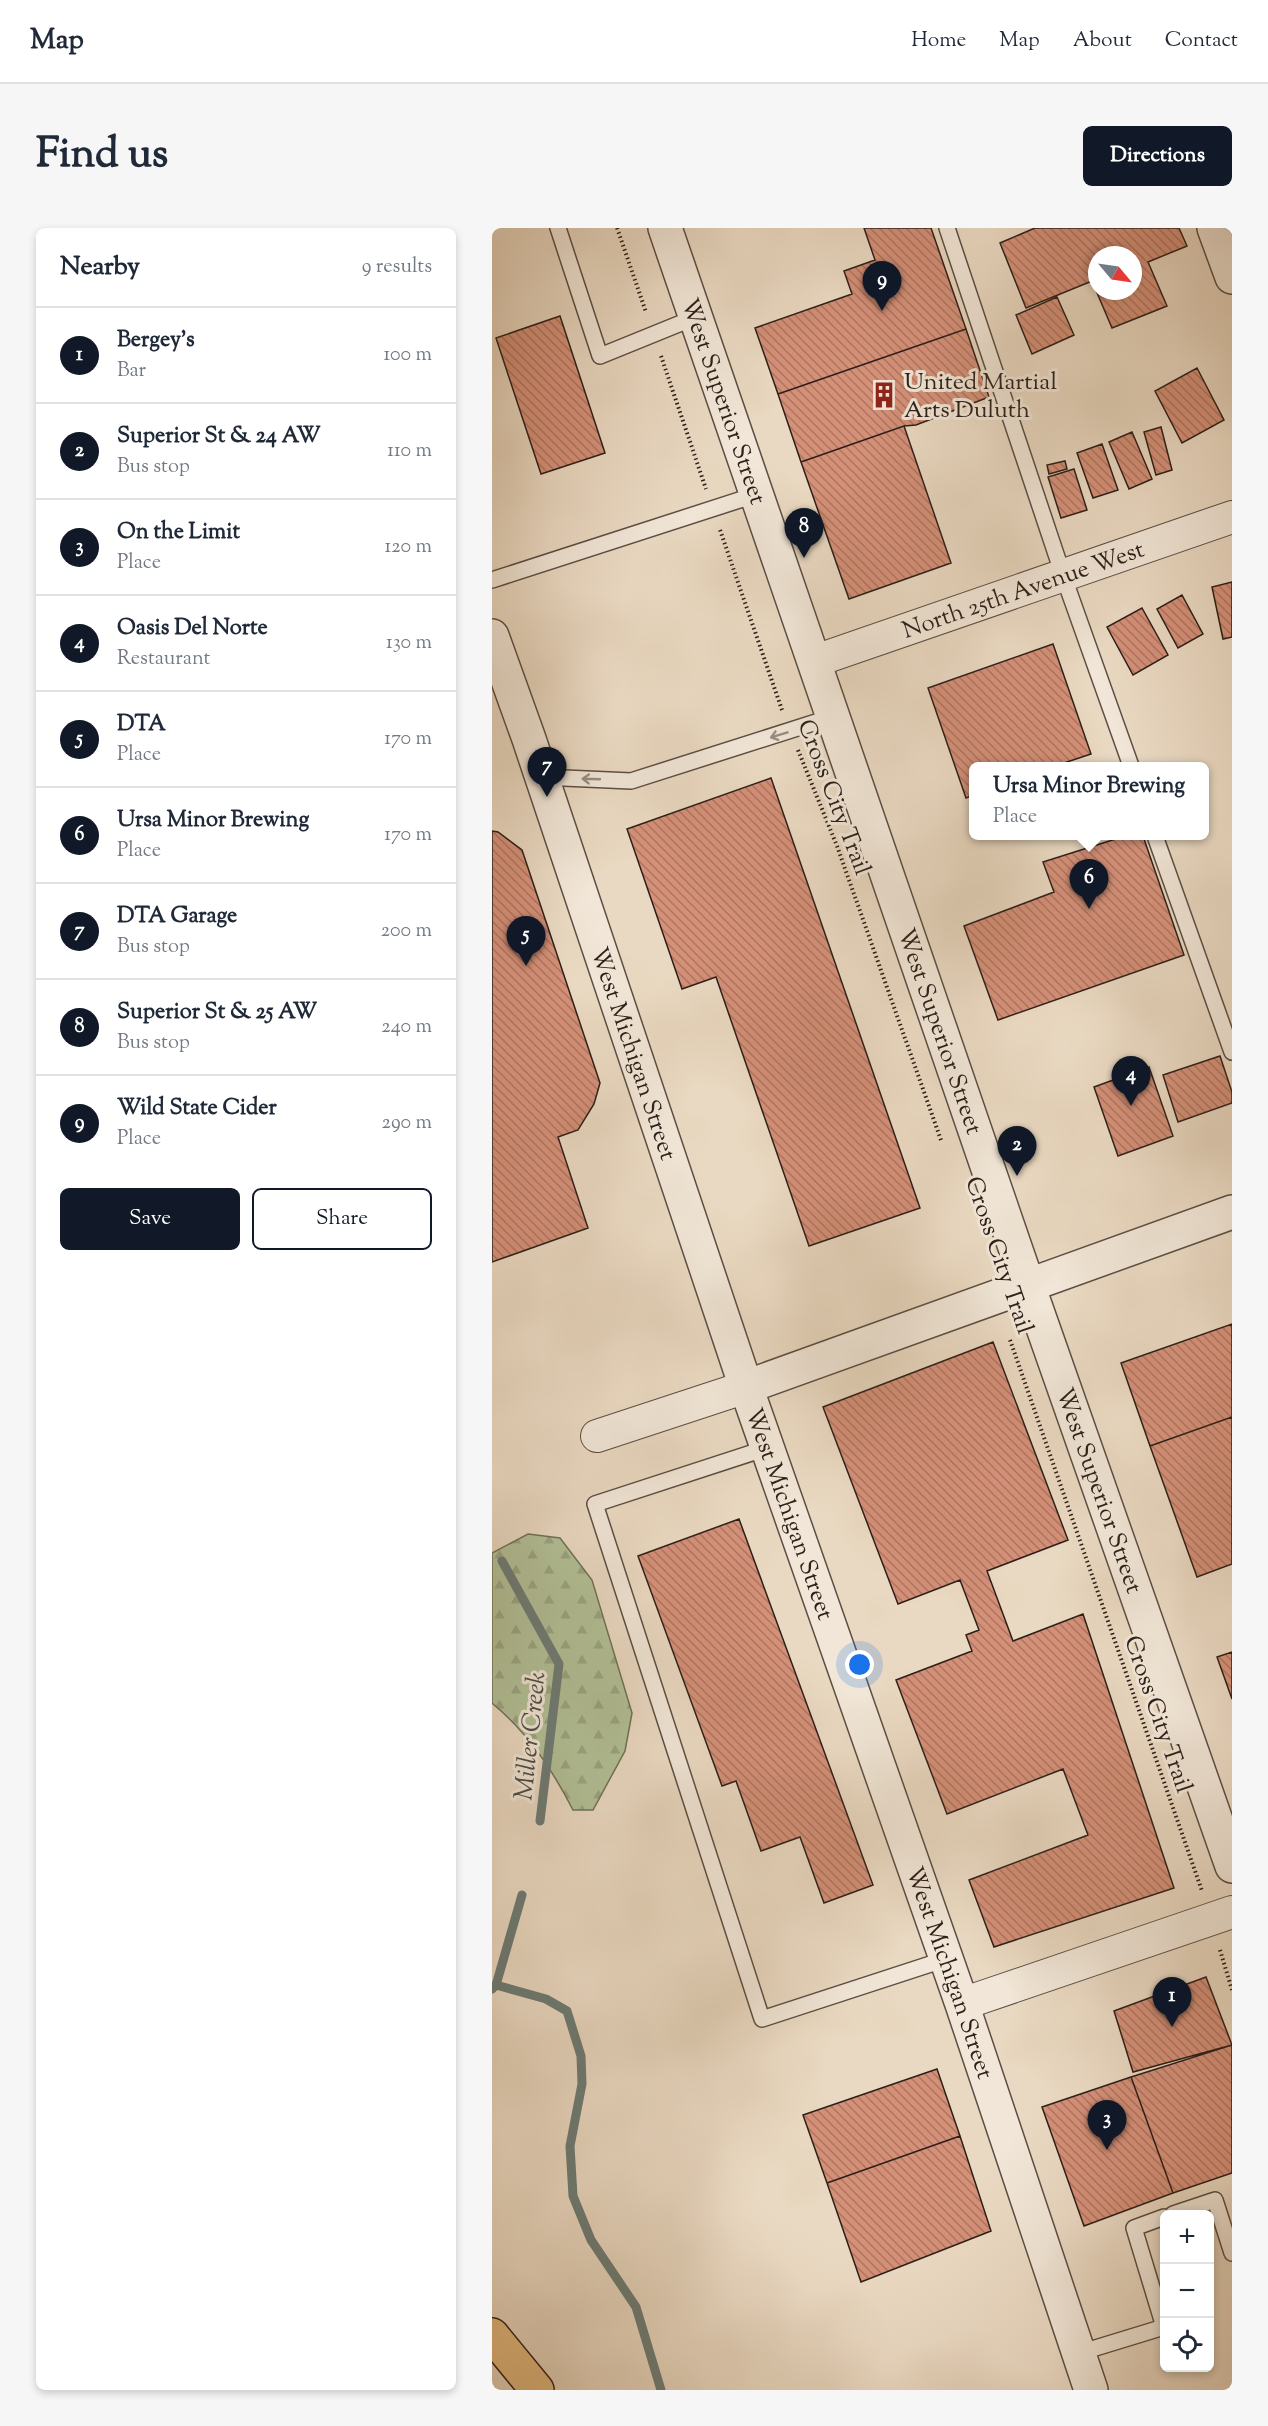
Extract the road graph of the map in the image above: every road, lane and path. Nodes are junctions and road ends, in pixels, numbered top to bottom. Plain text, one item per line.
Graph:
1 (558, 228) edge
2 (617, 228) edge
3 (665, 228) edge
4 (947, 228) edge
5 (1214, 228) edge
6 (1232, 277) edge
7 (696, 317) junction
8 (654, 334) junction
9 (758, 494) junction
10 (713, 510) junction
11 (1232, 517) edge
12 (1062, 575) junction
13 (492, 580) edge
14 (492, 636) edge
15 (815, 661) junction
16 (835, 717) junction
17 (790, 732) junction
18 (1130, 762) edge
19 (542, 777) junction
20 (1156, 840) edge
21 (1232, 1052) edge
22 (945, 1150) dead end
23 (1232, 1212) edge
24 (1028, 1285) junction
25 (996, 1297) junction
26 (746, 1387) junction
27 (597, 1436) dead end
28 (767, 1448) junction
29 (1232, 1866) edge
30 (1221, 1915) edge
31 (946, 1959) junction
32 (1232, 1990) edge
33 (962, 2004) junction
34 (1185, 2210) edge
35 (1160, 2218) edge
36 (1232, 2253) edge
37 (1161, 2318) edge
38 (1160, 2328) edge
39 (492, 2335) edge
40 (1079, 2353) junction
41 (537, 2390) edge
42 (1092, 2390) edge

1 - 8 lane
2 - 8 path, Cross City Trail
3 - 7 street, West Superior Street
4 - 12 lane
5 - 6 street
7 - 8 lane
7 - 9 street, West Superior Street
8 - 10 path, Cross City Trail
9 - 10 lane
9 - 15 street, West Superior Street
10 - 13 lane
10 - 17 path, Cross City Trail
11 - 12 street, North 25th Avenue West
12 - 15 street, North 25th Avenue West
12 - 18 lane
14 - 19 street, West Michigan Street
15 - 16 street, West Superior Street
16 - 17 lane
16 - 24 street, West Superior Street
17 -> 19 lane
17 - 22 path, Cross City Trail
19 - 26 street, West Michigan Street
20 - 21 lane
23 - 24 street
24 - 25 street
24 - 29 street, West Superior Street
25 - 26 street
25 - 30 path, Cross City Trail
26 - 27 street
26 - 28 street, West Michigan Street
28 - 31 street, West Michigan Street
28 - 31 lane
30 - 32 path, Cross City Trail
30 - 33 street
31 - 33 street, West Michigan Street
33 - 40 street, West Michigan Street
34 - 36 lane
35 - 37 lane
38 - 40 lane
39 - 41 highway
40 - 42 street, West Michigan Street

